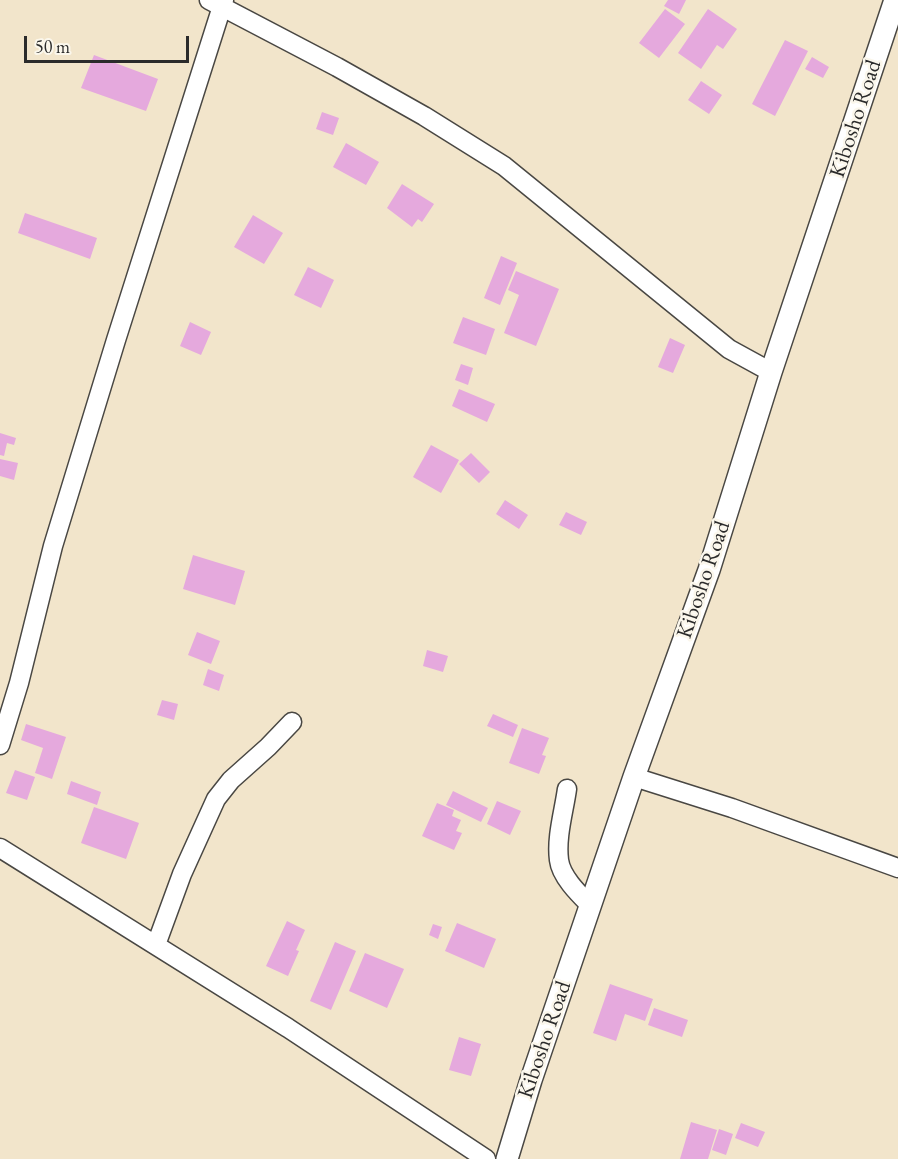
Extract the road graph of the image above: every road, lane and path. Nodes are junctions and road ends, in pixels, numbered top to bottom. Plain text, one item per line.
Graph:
1 (895, 0) edge
2 (218, 2) edge
3 (771, 372) junction
4 (292, 722) dead end
5 (0, 744) edge
6 (634, 777) junction
7 (567, 789) dead end
8 (0, 848) edge
9 (898, 868) edge
10 (591, 906) junction
11 (156, 945) junction
12 (486, 1159) edge
13 (507, 1159) edge

1 - 3 street, Kibosho Road
2 - 3 street
2 - 5 street
3 - 6 street, Kibosho Road
4 - 11 street
6 - 9 street
6 - 10 street, Kibosho Road
7 - 10 street
8 - 11 street
10 - 13 street, Kibosho Road
11 - 12 street

